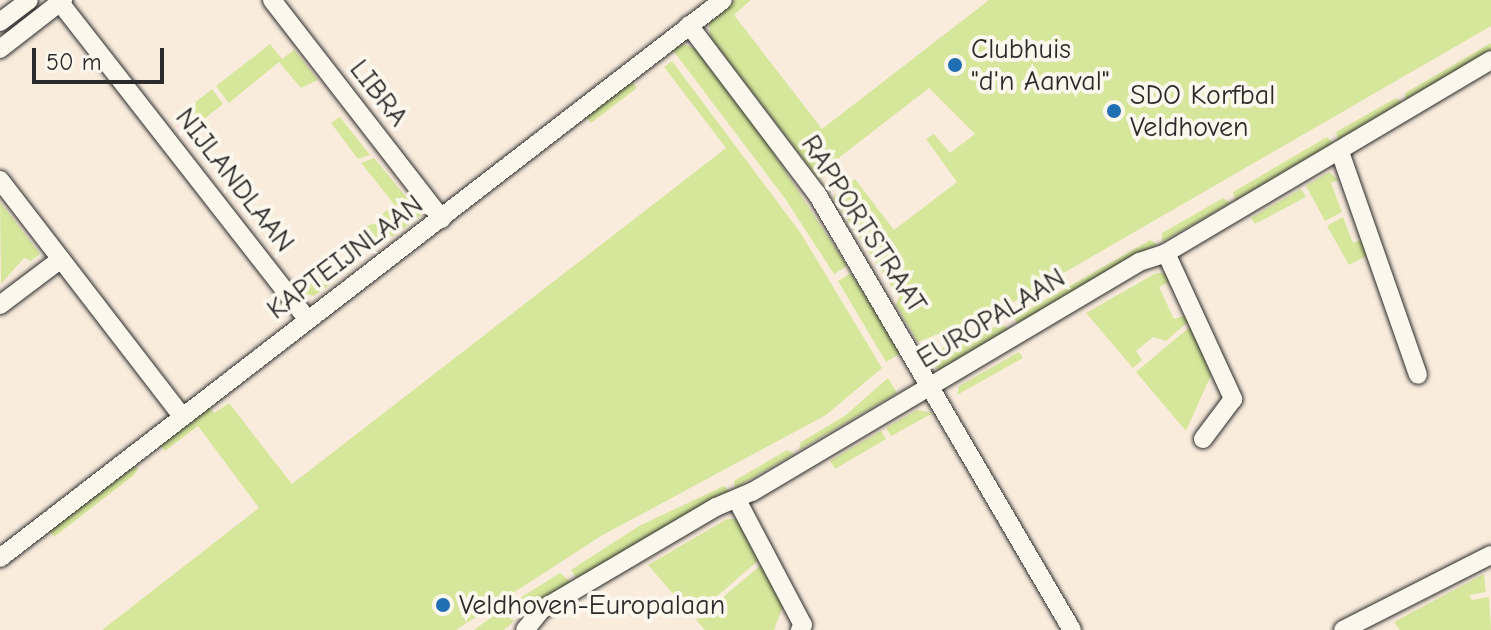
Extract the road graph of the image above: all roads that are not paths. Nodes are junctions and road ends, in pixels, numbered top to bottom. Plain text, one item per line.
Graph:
1 (29, 0) edge
2 (272, 0) edge
3 (723, 0) edge
4 (60, 1) edge
5 (0, 22) edge
6 (689, 25) junction
7 (0, 49) edge
8 (1491, 60) edge
9 (1340, 152) junction
10 (0, 180) edge
11 (442, 219) junction
12 (1166, 253) junction
13 (61, 259) junction
14 (0, 305) edge
15 (308, 320) junction
16 (1418, 375) dead end
17 (932, 387) junction
18 (182, 416) junction
19 (1203, 439) dead end
20 (737, 500) junction
21 (1491, 555) edge
22 (0, 558) edge
23 (1372, 614) junction
24 (525, 630) edge
25 (800, 630) edge
26 (1072, 630) edge
27 (1343, 630) edge
28 (1385, 630) edge

1 - 5 street
2 - 11 street, LIBRA
3 - 6 street, KAPTEIJNLAAN
4 - 7 street
4 - 15 street, NIJLANDLAAN
6 - 11 street, KAPTEIJNLAAN
6 - 17 street, RAPPORTSTRAAT
8 - 9 street, EUROPALAAN
9 - 12 street, EUROPALAAN
9 - 16 street
10 - 13 street
11 - 15 street, KAPTEIJNLAAN
12 - 17 street, EUROPALAAN
12 - 19 street
13 - 14 street
13 - 18 street
15 - 18 street, KAPTEIJNLAAN
17 - 20 street, EUROPALAAN
17 - 26 street, RAPPORTSTRAAT
18 - 22 street, KAPTEIJNLAAN
20 - 24 street, EUROPALAAN
20 - 25 street
21 - 23 street
23 - 27 street
23 - 28 street

